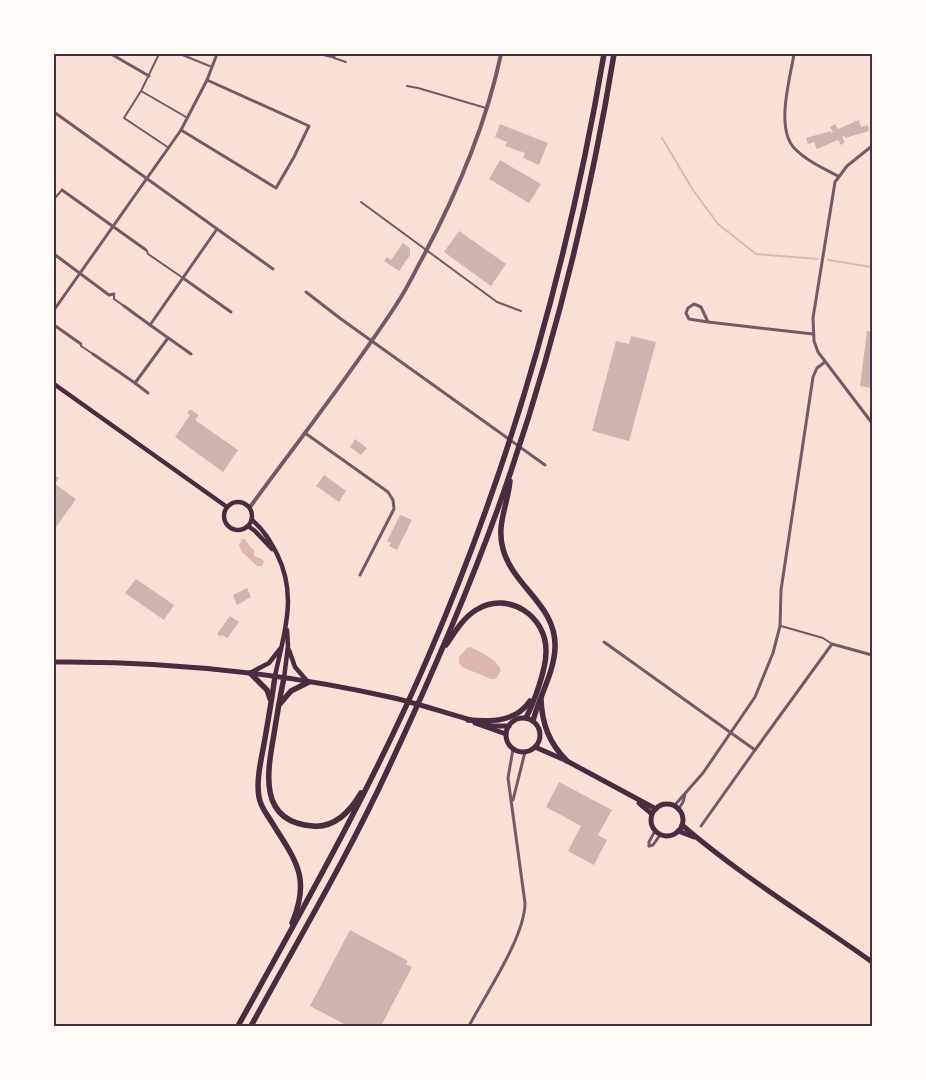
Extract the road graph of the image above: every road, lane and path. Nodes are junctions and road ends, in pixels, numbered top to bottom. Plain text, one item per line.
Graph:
1 (111, 54) edge
2 (159, 54) edge
3 (180, 54) edge
4 (216, 54) edge
5 (321, 54) edge
6 (501, 54) edge
7 (604, 54) edge
8 (614, 54) edge
9 (794, 54) edge
10 (334, 56) edge
11 (346, 62) dead end
12 (212, 67) junction
13 (149, 76) junction
14 (207, 80) junction
15 (407, 86) dead end
16 (141, 91) junction
17 (486, 108) junction
18 (54, 112) edge
19 (187, 118) junction
20 (181, 130) junction
21 (872, 146) edge
22 (169, 148) junction
23 (838, 176) junction
24 (146, 178) junction
25 (62, 190) joint
26 (54, 199) edge
27 (361, 202) dead end
28 (113, 227) junction
29 (217, 229) junction
30 (146, 250) joint
31 (426, 250) junction
32 (54, 254) edge
33 (272, 269) dead end
34 (80, 273) junction
35 (183, 278) junction
36 (306, 292) dead end
37 (114, 294) joint
38 (124, 306) joint
39 (54, 310) edge
40 (521, 311) dead end
41 (231, 312) dead end
42 (708, 322) junction
43 (54, 325) edge
44 (150, 325) junction
45 (813, 334) junction
46 (168, 338) junction
47 (371, 341) junction
48 (80, 344) joint
49 (93, 354) joint
50 (191, 354) dead end
51 (825, 362) junction
52 (135, 383) junction
53 (54, 384) edge
54 (148, 393) dead end
55 (872, 423) edge
56 (305, 433) junction
57 (545, 465) dead end
58 (511, 473) junction
59 (227, 507) junction
60 (250, 507) junction
61 (252, 520) junction
62 (248, 526) junction
63 (276, 552) junction
64 (360, 575) dead end
65 (286, 626) junction
66 (780, 626) junction
67 (604, 642) dead end
68 (832, 644) junction
69 (282, 646) junction
70 (288, 646) junction
71 (440, 655) junction
72 (872, 655) edge
73 (54, 662) edge
74 (250, 673) junction
75 (275, 676) junction
76 (284, 678) junction
77 (309, 682) junction
78 (535, 693) junction
79 (541, 696) junction
80 (271, 704) junction
81 (278, 706) junction
82 (526, 718) junction
83 (468, 720) junction
84 (532, 720) junction
85 (508, 726) junction
86 (731, 732) junction
87 (506, 734) junction
88 (537, 745) junction
89 (513, 749) junction
90 (755, 750) junction
91 (525, 752) junction
92 (567, 761) junction
93 (379, 764) junction
94 (512, 800) junction
95 (676, 808) junction
96 (654, 811) junction
97 (682, 825) junction
98 (701, 826) dead end
99 (678, 831) junction
100 (698, 839) junction
101 (276, 958) junction
102 (872, 962) edge
103 (238, 1026) edge
104 (251, 1026) edge
105 (469, 1026) edge

1 - 13 street
2 - 13 lane
3 - 12 lane
4 - 12 street
5 - 10 street
6 - 17 street
7 - 93 highway
8 - 58 highway
9 - 23 street
10 - 11 lane
12 - 14 street
13 - 16 lane
14 - 19 street
14 - 20 street
15 - 17 lane
16 - 19 lane
16 - 22 lane
17 - 31 street
18 - 24 street
19 - 20 street
20 - 22 street
21 - 23 street
22 - 24 street
23 - 45 street
24 - 28 street
24 - 29 street
25 - 26 lane
25 - 28 street
27 - 31 lane
28 - 30 street
28 - 34 street
29 - 33 street
29 - 35 street
30 - 35 lane
31 - 40 lane
31 - 47 street
32 - 34 street
34 - 37 street
34 - 39 street
35 - 41 street
35 - 44 street
36 - 47 street
37 - 38 lane
38 - 44 street
42 - 42 street
42 - 45 street
43 - 48 street
44 - 46 street
45 - 51 street
46 - 50 street
46 - 52 street
47 - 56 street
47 - 57 street
48 - 49 lane
49 - 52 street
51 - 55 street
51 - 66 street
52 - 54 street
53 - 59 main road
56 - 60 street
56 - 64 street
58 - 71 highway
58 - 79 highway
59 - 60 main road
59 - 62 main road
60 - 61 main road
61 - 62 main road
61 - 63 main road
62 - 63 main road
63 - 65 main road
65 - 69 main road
65 - 70 main road
66 - 68 lane
66 - 86 street
67 - 86 street
68 - 72 street
68 - 90 street
69 - 74 main road
69 - 75 main road
70 - 76 main road
70 - 77 main road
71 - 78 highway
71 - 104 highway
73 - 74 main road
74 - 75 main road
74 - 80 highway
75 - 76 main road
75 - 80 highway
76 - 77 main road
76 - 81 highway
77 - 81 highway
77 - 83 main road
78 - 82 highway
78 - 83 highway
79 - 84 highway
79 - 92 highway
80 - 101 highway
81 - 93 highway
82 - 84 main road
82 - 85 main road
83 - 85 main road
83 - 87 main road
84 - 88 main road
85 - 87 main road
86 - 90 street
86 - 95 street
87 - 89 main road
88 - 91 main road
88 - 92 main road
89 - 91 main road
89 - 94 street
90 - 98 street
91 - 94 street
92 - 96 main road
93 - 101 highway
94 - 105 street
95 - 96 main road
95 - 97 main road
96 - 99 main road
97 - 99 main road
97 - 100 main road
99 - 100 main road
100 - 102 main road
101 - 103 highway

